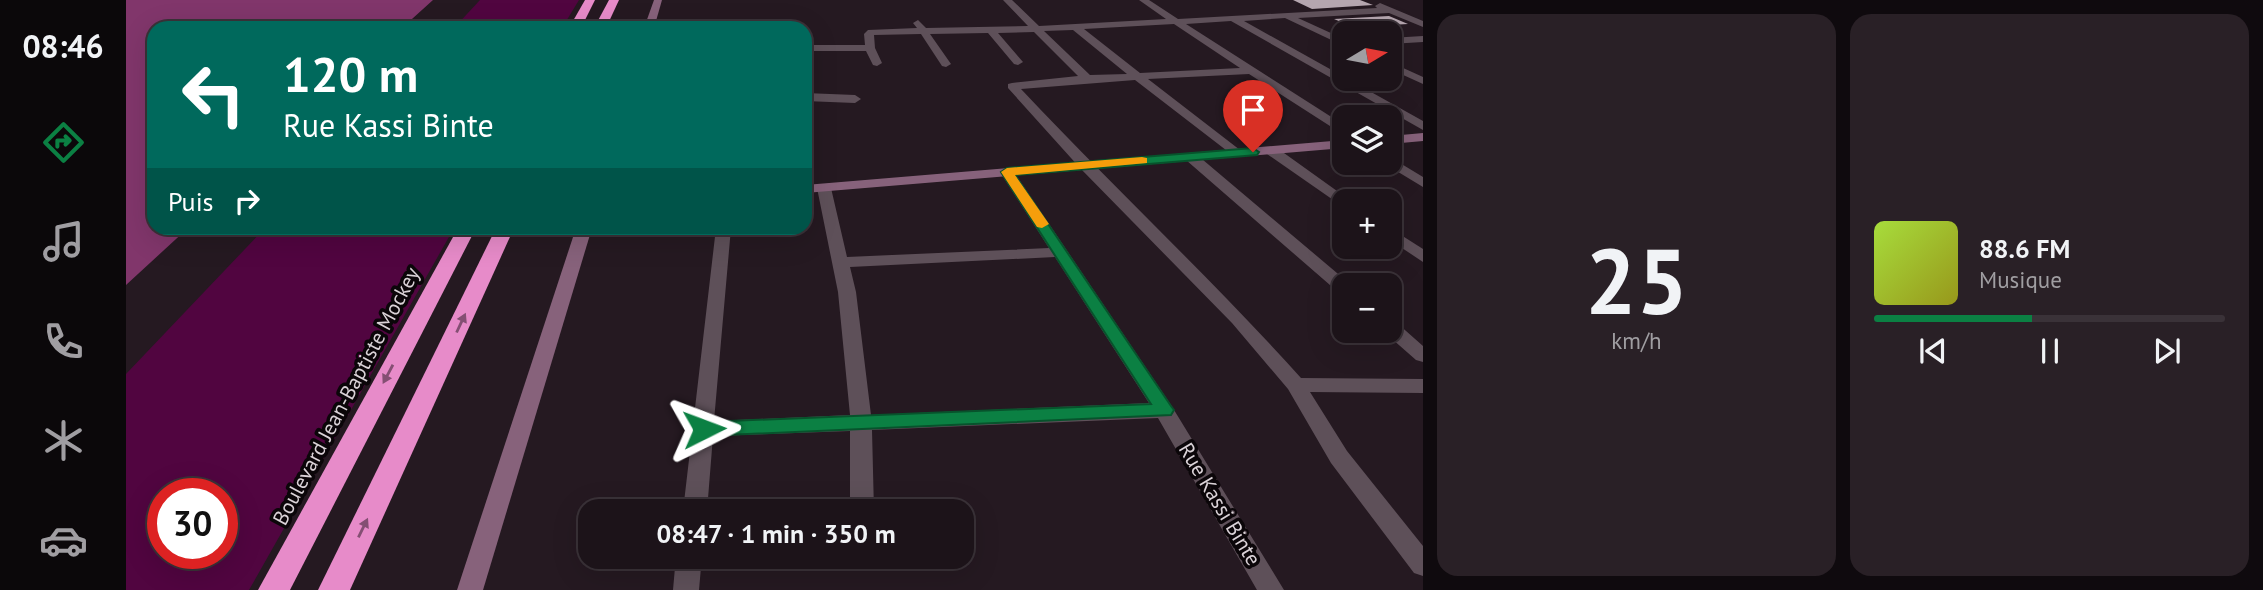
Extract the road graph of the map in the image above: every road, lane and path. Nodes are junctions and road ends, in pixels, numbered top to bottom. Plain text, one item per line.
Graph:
1 (590, 0) edge
2 (614, 0) edge
3 (658, 0) edge
4 (1007, 0) edge
5 (1143, 0) edge
6 (1367, 0) edge
7 (1391, 10) junction
8 (1286, 15) junction
9 (1232, 18) junction
10 (916, 20) dead end
11 (579, 21) edge
12 (604, 21) edge
13 (651, 21) edge
14 (1176, 22) junction
15 (1423, 24) edge
16 (1075, 27) junction
17 (1035, 29) junction
18 (990, 30) junction
19 (922, 31) junction
20 (1332, 37) edge
21 (1423, 39) edge
22 (1402, 40) edge
23 (812, 48) edge
24 (870, 48) junction
25 (1018, 62) dead end
26 (877, 64) dead end
27 (946, 64) dead end
28 (1249, 71) junction
29 (1402, 71) edge
30 (1138, 77) junction
31 (1087, 79) junction
32 (1423, 81) edge
33 (812, 97) edge
34 (855, 99) dead end
35 (1332, 123) edge
36 (1423, 126) edge
37 (1423, 137) edge
38 (1402, 139) edge
39 (1332, 145) edge
40 (1272, 151) junction
41 (1235, 153) junction
42 (1191, 157) junction
43 (1085, 165) junction
44 (1402, 169) edge
45 (1007, 172) junction
46 (1423, 183) edge
47 (815, 188) edge
48 (1332, 193) edge
49 (463, 235) edge
50 (502, 235) edge
51 (582, 235) edge
52 (722, 235) edge
53 (1402, 242) edge
54 (1060, 251) junction
55 (1423, 257) edge
56 (841, 262) junction
57 (1332, 279) edge
58 (1402, 338) edge
59 (1423, 356) edge
60 (1296, 385) junction
61 (1423, 386) edge
62 (1164, 410) junction
63 (861, 422) junction
64 (704, 429) junction
65 (696, 499) edge
66 (862, 499) edge
67 (1423, 565) edge
68 (688, 569) edge
69 (274, 590) edge
70 (334, 590) edge
71 (470, 590) edge
72 (686, 590) edge
73 (1271, 590) edge

1 - 11 highway
2 - 12 highway
3 - 13 street
4 - 17 street
5 - 14 street
6 - 7 street
7 - 8 street
7 - 15 street
8 - 9 street
8 - 20 street
9 - 14 street
9 - 36 street
10 - 19 street
14 - 16 street
14 - 28 street
16 - 17 street
16 - 30 street
17 - 18 street
17 - 31 street
18 - 19 street
18 - 25 street
19 - 24 street
19 - 27 street
21 - 22 street
23 - 24 street
24 - 26 street
28 - 30 street
28 - 35 street
29 - 32 street
30 - 31 street
30 - 41 street
31 - 43 street
33 - 34 street
37 - 38 street
39 - 40 street
40 - 41 street
40 - 48 street
41 - 42 street
42 - 43 street
42 - 57 street
43 - 45 street
43 - 60 street
44 - 46 street
45 - 47 street
45 - 54 street, Rue Kassi Binte
47 - 56 street
49 -> 69 highway, Boulevard Jean-Baptiste Mockey
70 -> 50 highway
51 - 71 street
52 - 64 street
53 - 55 street
54 - 56 street
54 - 62 street, Rue Kassi Binte
56 - 63 street
58 - 59 street
60 - 61 street
60 - 67 street
62 - 63 street
62 - 73 street, Rue Kassi Binte
63 - 64 street
63 - 66 street
64 - 65 street
68 - 72 street

